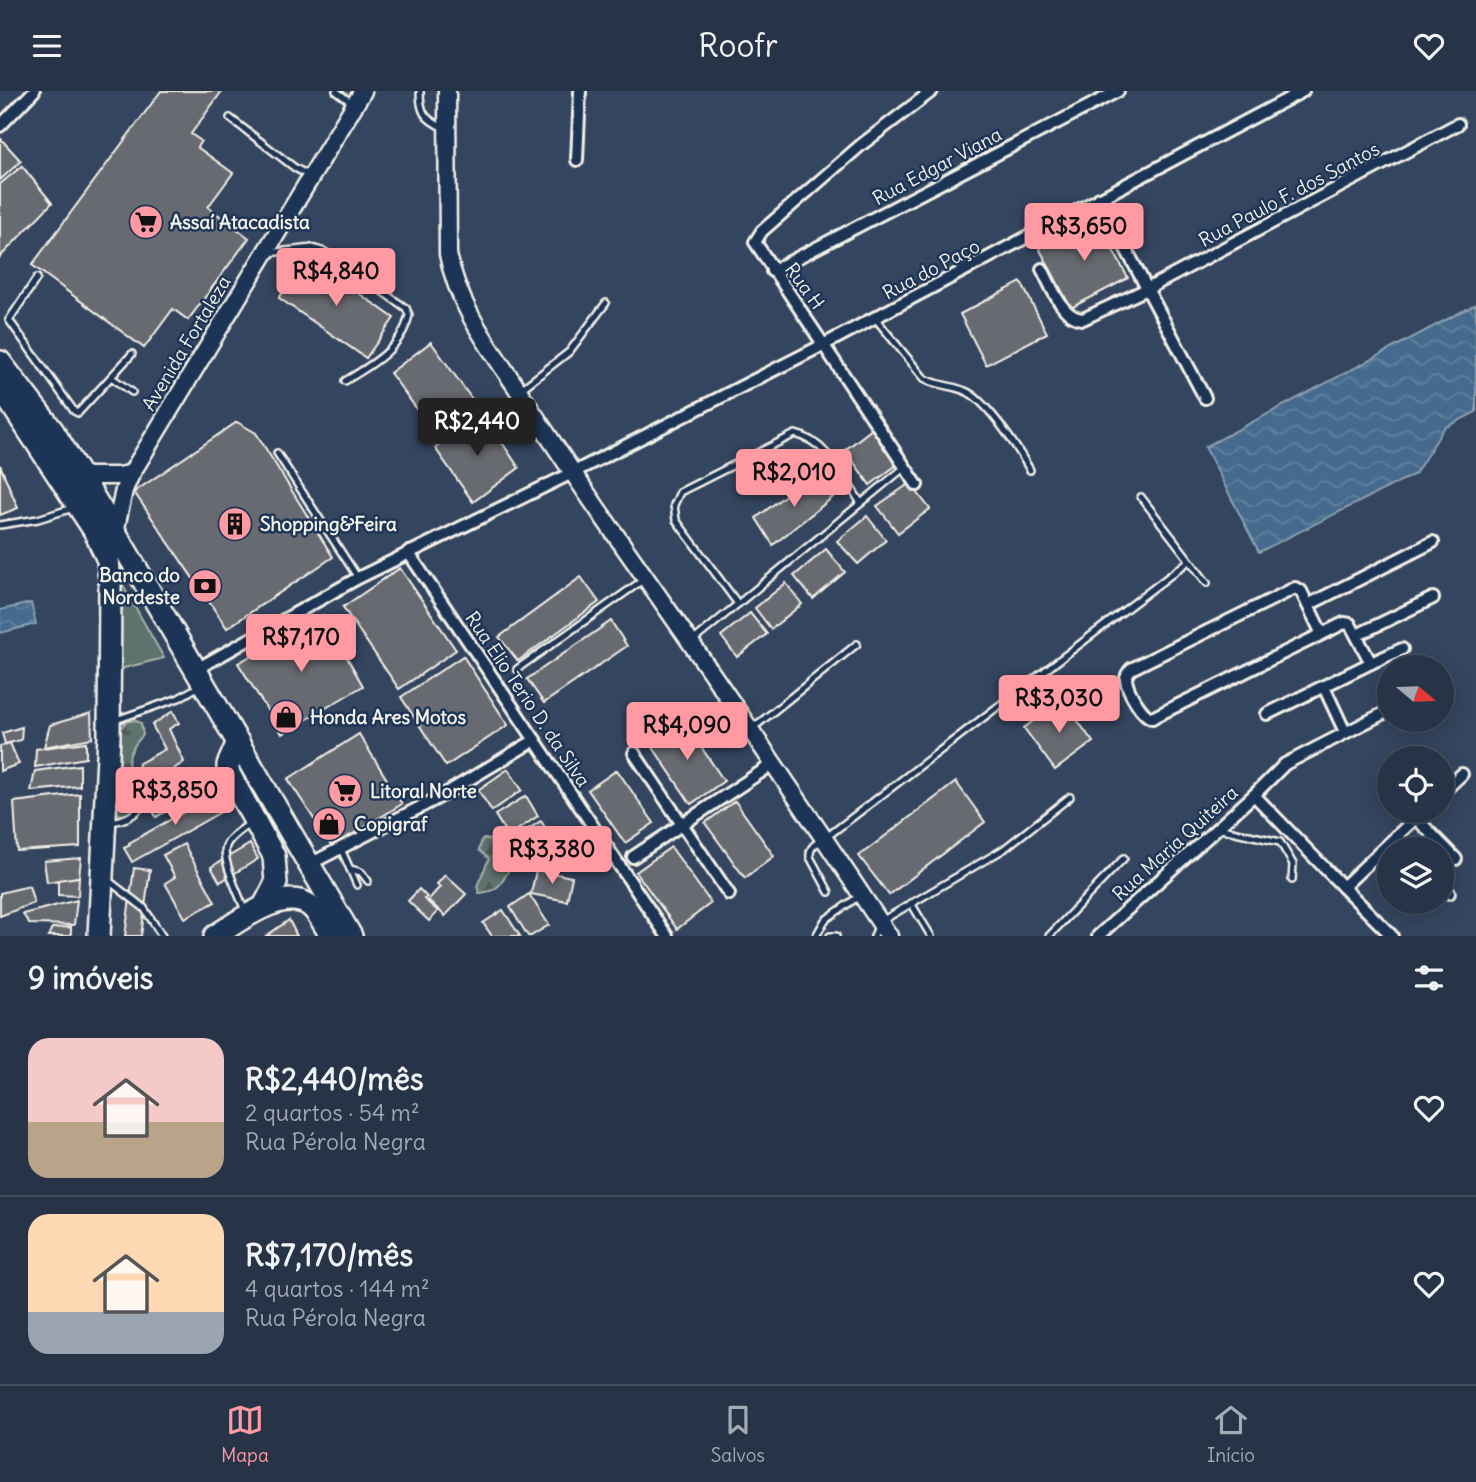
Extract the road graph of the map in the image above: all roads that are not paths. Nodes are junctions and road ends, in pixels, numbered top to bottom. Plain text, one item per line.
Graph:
1 (34, 91) edge
2 (336, 91) edge
3 (420, 91) edge
4 (447, 91) edge
5 (580, 91) edge
6 (932, 91) edge
7 (1118, 91) edge
8 (1303, 91) edge
9 (358, 98) edge
10 (230, 118) dead end
11 (1458, 124) dead end
12 (0, 126) edge
13 (447, 129) junction
14 (577, 160) dead end
15 (311, 177) junction
16 (1099, 198) junction
17 (264, 254) junction
18 (1042, 269) dead end
19 (772, 271) junction
20 (37, 278) dead end
21 (1147, 289) junction
22 (606, 303) dead end
23 (875, 318) junction
24 (825, 344) junction
25 (132, 354) dead end
26 (0, 362) edge
27 (111, 377) junction
28 (345, 381) dead end
29 (132, 391) dead end
30 (518, 391) junction
31 (4, 398) edge
32 (1205, 398) dead end
33 (277, 453) dead end
34 (905, 467) junction
35 (1030, 470) dead end
36 (572, 473) junction
37 (131, 474) junction
38 (80, 476) junction
39 (917, 485) dead end
40 (1142, 496) dead end
41 (861, 503) junction
42 (79, 506) junction
43 (0, 525) edge
44 (115, 532) junction
45 (1433, 542) dead end
46 (408, 552) junction
47 (1189, 561) junction
48 (358, 578) junction
49 (645, 578) junction
50 (1207, 583) dead end
51 (1433, 598) dead end
52 (738, 604) junction
53 (1308, 605) junction
54 (1321, 634) junction
55 (1357, 635) junction
56 (691, 643) junction
57 (857, 644) dead end
58 (1402, 649) dead end
59 (1371, 663) junction
60 (517, 669) dead end
61 (199, 677) junction
62 (1324, 687) junction
63 (1267, 714) dead end
64 (1377, 716) edge
65 (109, 722) junction
66 (750, 730) junction
67 (1345, 731) junction
68 (535, 740) junction
69 (237, 742) junction
70 (634, 753) dead end
71 (773, 764) junction
72 (1462, 774) dead end
73 (1454, 782) edge
74 (139, 783) dead end
75 (1254, 795) junction
76 (1070, 797) dead end
77 (255, 820) junction
78 (105, 823) junction
79 (1410, 823) edge
80 (1427, 823) edge
81 (680, 824) junction
82 (1218, 828) junction
83 (1396, 836) joint
84 (824, 839) junction
85 (341, 849) junction
86 (633, 857) dead end
87 (1124, 858) dead end
88 (1455, 859) dead end
89 (308, 865) junction
90 (350, 869) junction
91 (102, 876) junction
92 (1292, 880) dead end
93 (368, 881) dead end
94 (357, 885) dead end
95 (1343, 887) junction
96 (830, 891) dead end
97 (729, 894) dead end
98 (861, 895) junction
99 (911, 903) junction
100 (256, 911) junction
101 (881, 932) edge
102 (99, 936) edge
103 (162, 936) edge
104 (215, 936) edge
105 (331, 936) edge
106 (351, 936) edge
107 (667, 936) edge
108 (816, 936) edge
109 (830, 936) edge
110 (836, 936) edge
111 (931, 936) edge
112 (1049, 936) edge
113 (1098, 936) edge
114 (1392, 936) edge

1 - 12 street
2 - 9 lane
3 - 13 lane
4 - 13 main road
5 - 14 street
6 - 19 street, Rua H
7 - 19 street, Rua Edgar Viana
8 - 16 street, Rua do Paço
9 - 15 main road, Avenida Fortaleza
10 - 15 lane
11 - 21 street, Rua Paulo F. dos Santos
13 - 30 main road
15 - 17 main road, Avenida Fortaleza
16 - 21 street
16 - 23 street, Rua do Paço
17 - 28 lane
17 - 37 main road, Avenida Fortaleza
18 - 21 street, Rua Paulo F. dos Santos
19 - 24 street, Rua H
20 - 27 lane
21 - 32 street
22 - 30 lane
23 - 24 street, Rua do Paço
23 - 35 lane
24 - 34 street, Rua H
24 - 36 street, Rua do Paço
25 - 27 lane
26 - 38 highway
27 - 29 lane
30 - 36 main road
31 - 42 highway
33 - 48 lane
34 - 39 street, Rua H
34 - 41 lane
36 - 46 street, Rua do Paço
36 - 49 main road
37 - 38 main road
37 - 44 main road, Avenida Fortaleza
38 - 44 highway
40 - 47 lane
41 - 52 lane
41 - 52 lane
42 - 43 lane
42 - 65 highway
44 - 61 highway
45 - 53 street
46 - 48 street, Rua do Paço
46 - 68 street, Rua Elio Terio D. da Silva
47 - 50 lane
47 - 84 lane
48 - 61 street, Rua do Paço
49 - 56 main road
49 - 60 lane
51 - 55 street
52 - 56 lane
53 - 54 street
53 - 54 street
54 - 55 street
55 - 59 street
56 - 66 main road
57 - 66 lane
58 - 59 street
59 - 62 street
61 - 65 lane
61 - 69 highway
62 - 63 street
62 - 67 street
64 - 67 street
65 - 78 highway
66 - 71 main road
67 - 75 street
68 - 85 street
68 - 107 street, Rua Elio Terio D. da Silva
69 - 77 highway
69 - 89 highway
70 - 81 street
71 - 81 street
71 - 84 main road
72 - 73 street
74 - 78 lane
75 - 82 street, Rua Maria Quiteira
75 - 95 street, Rua Maria Quiteira
76 - 99 lane
77 - 100 highway
77 - 100 lane
78 - 91 highway
79 - 83 street
80 - 88 street
81 - 86 street
81 - 97 street
82 - 92 lane
82 - 113 street, Rua Maria Quiteira
83 - 95 street
84 - 96 lane
84 - 98 main road
85 - 89 street
85 - 90 lane
87 - 112 lane
89 - 106 highway
90 - 93 lane
90 - 94 lane
91 - 102 highway
91 - 103 lane
95 - 114 street, Rua Maria Quiteira
98 - 101 main road
98 - 108 lane
99 - 101 lane
99 - 111 lane
100 - 104 highway
100 - 105 highway
109 - 110 lane

